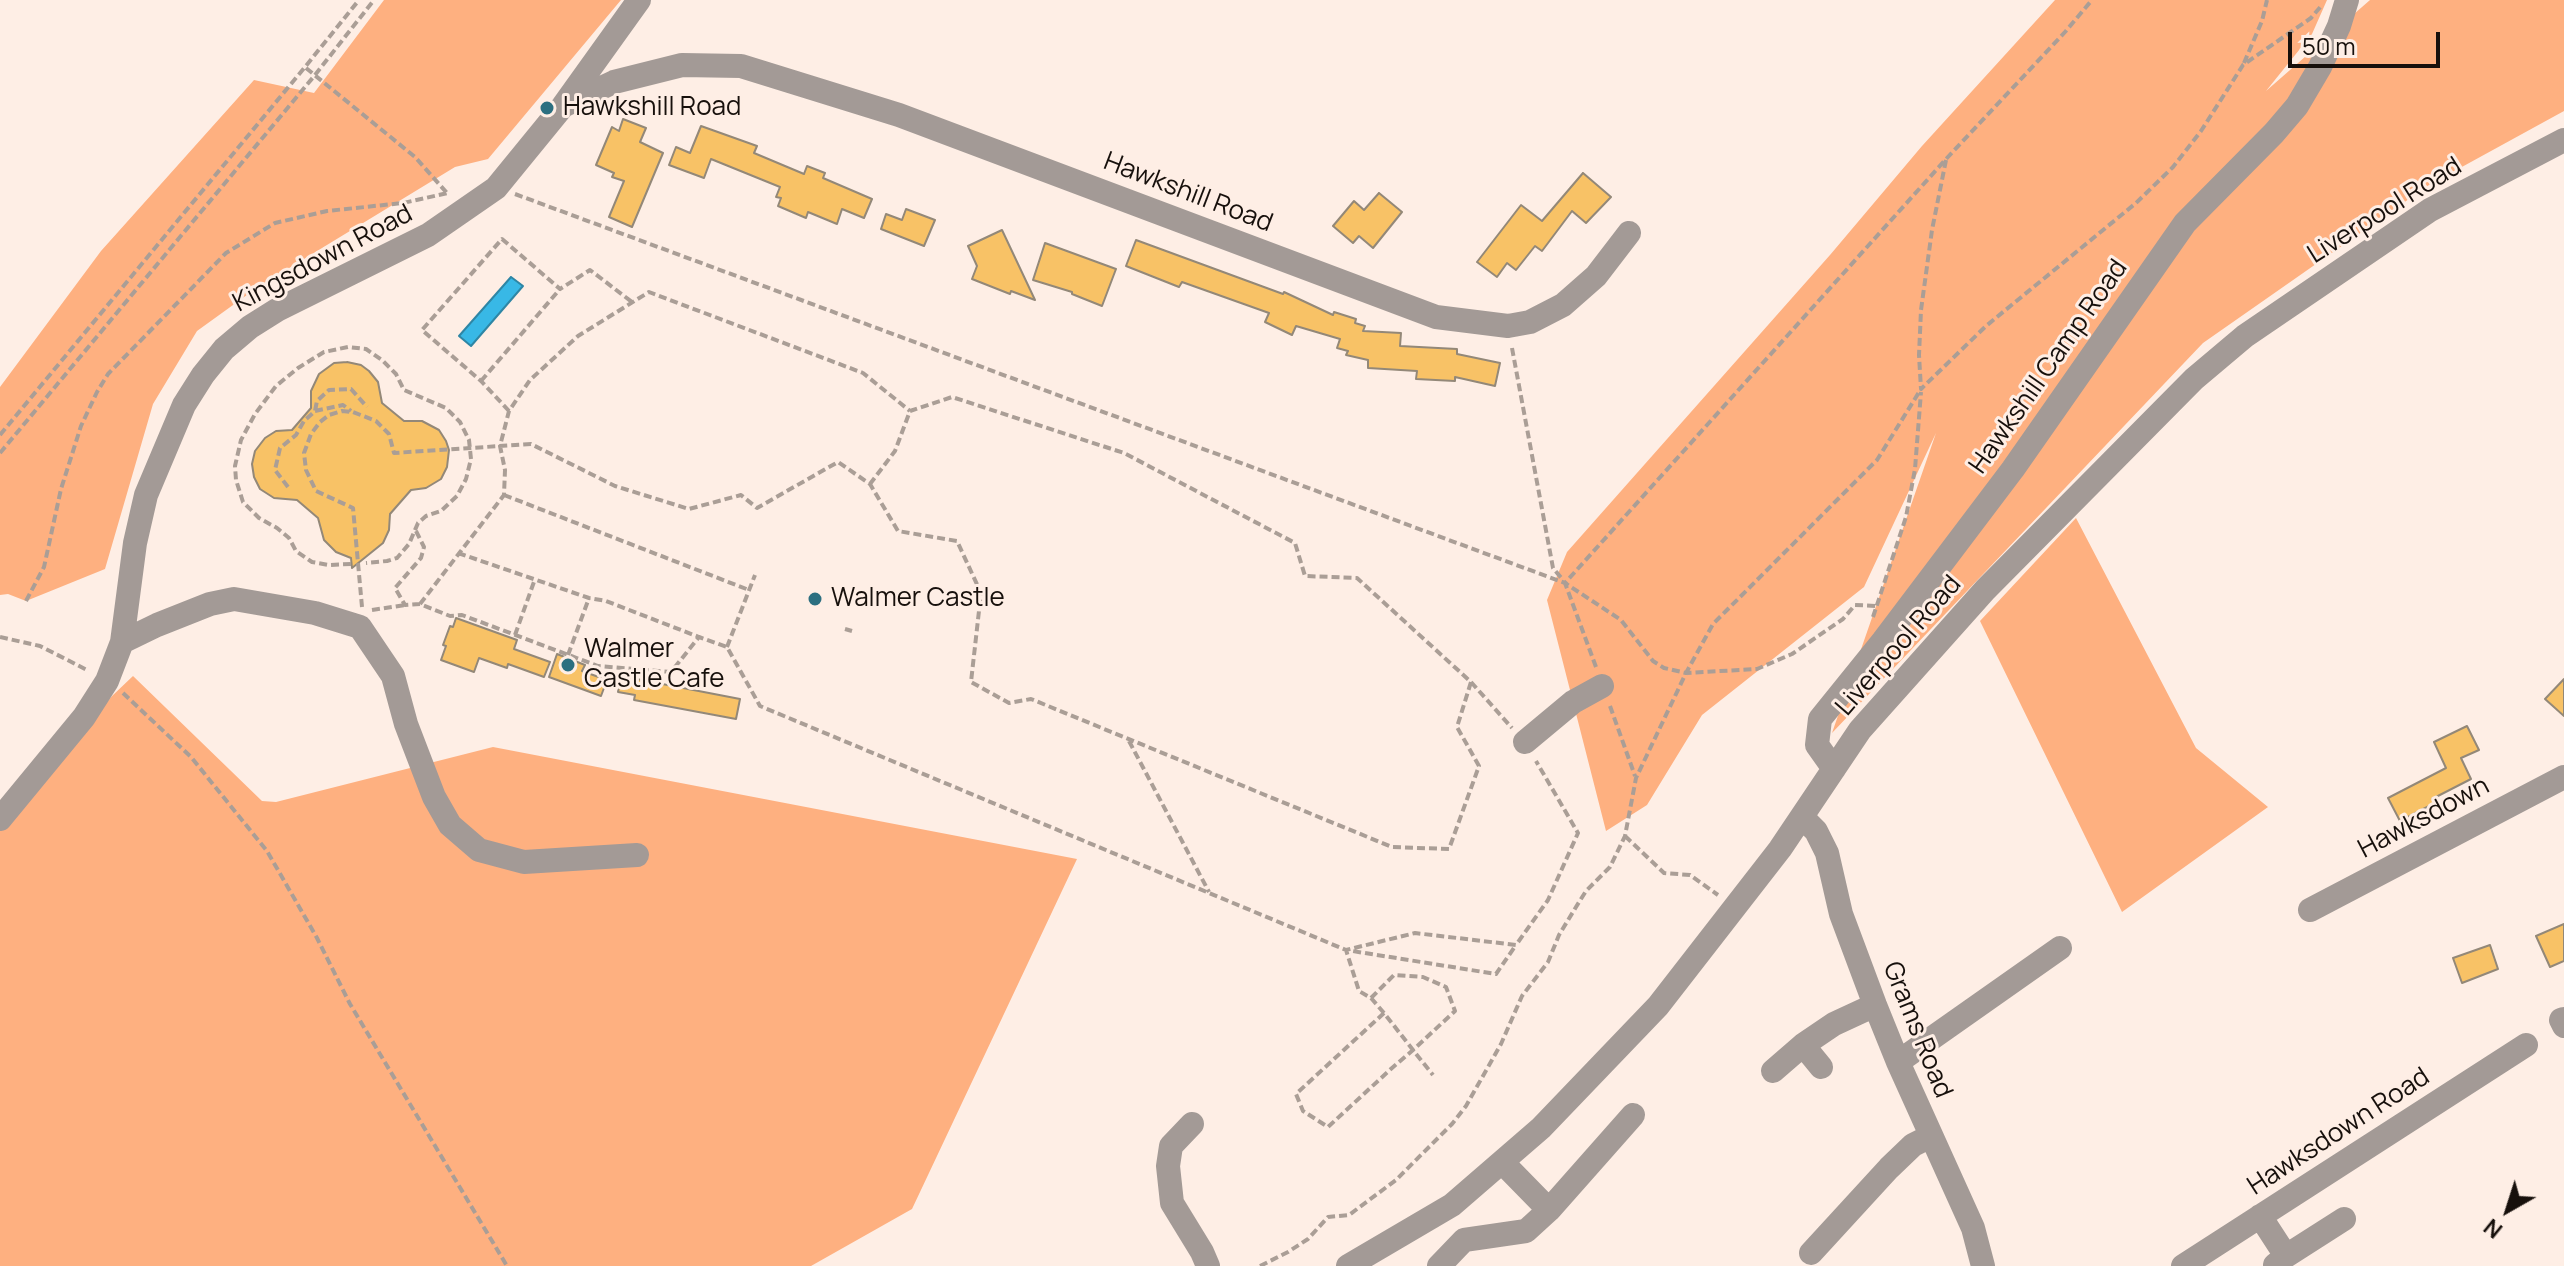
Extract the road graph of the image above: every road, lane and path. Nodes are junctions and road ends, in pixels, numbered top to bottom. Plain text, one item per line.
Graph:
1 (359, 0) edge
2 (374, 0) edge
3 (639, 0) edge
4 (2092, 0) edge
5 (2267, 0) edge
6 (2323, 0) edge
7 (2347, 0) edge
8 (2243, 65) junction
9 (305, 67) junction
10 (315, 75) junction
11 (563, 106) junction
12 (2564, 140) edge
13 (1947, 158) junction
14 (496, 188) junction
15 (447, 193) dead end
16 (1629, 233) dead end
17 (560, 289) junction
18 (632, 302) junction
19 (1508, 326) junction
20 (481, 381) junction
21 (1921, 389) junction
22 (367, 407) dead end
23 (315, 411) junction
24 (509, 411) junction
25 (910, 411) junction
26 (353, 412) junction
27 (0, 435) edge
28 (497, 446) junction
29 (0, 453) edge
30 (870, 484) junction
31 (288, 487) dead end
32 (504, 495) junction
33 (416, 531) junction
34 (458, 553) junction
35 (366, 563) dead end
36 (351, 564) dead end
37 (755, 575) dead end
38 (535, 579) junction
39 (1565, 583) junction
40 (749, 590) junction
41 (589, 598) junction
42 (362, 603) dead end
43 (420, 604) junction
44 (405, 605) junction
45 (362, 612) dead end
46 (845, 629) dead end
47 (852, 631) dead end
48 (515, 635) junction
49 (0, 637) edge
50 (699, 637) junction
51 (122, 642) junction
52 (727, 647) junction
53 (568, 655) junction
54 (1686, 673) junction
55 (107, 681) junction
56 (1471, 682) junction
57 (1602, 686) junction
58 (1128, 739) junction
59 (1525, 742) junction
60 (1834, 769) junction
61 (2564, 777) edge
62 (1636, 778) junction
63 (1802, 817) junction
64 (0, 818) edge
65 (1625, 836) junction
66 (637, 855) dead end
67 (1210, 893) junction
68 (1735, 907) junction
69 (2310, 910) dead end
70 (1516, 945) junction
71 (2060, 948) dead end
72 (1346, 950) junction
73 (1371, 998) junction
74 (1875, 1005) junction
75 (1384, 1013) junction
76 (2564, 1019) edge
77 (2564, 1026) edge
78 (1803, 1045) junction
79 (2526, 1045) dead end
80 (1413, 1050) junction
81 (1898, 1062) junction
82 (1821, 1067) dead end
83 (1773, 1071) dead end
84 (1433, 1075) dead end
85 (1633, 1115) dead end
86 (1192, 1124) dead end
87 (1931, 1136) junction
88 (1503, 1163) junction
89 (1549, 1210) junction
90 (2260, 1216) junction
91 (2344, 1219) dead end
92 (1811, 1253) dead end
93 (2280, 1261) edge
94 (507, 1266) edge
95 (1208, 1266) edge
96 (1260, 1266) edge
97 (1348, 1266) edge
98 (1439, 1266) edge
99 (1983, 1266) edge
100 (2183, 1266) edge

1 - 9 path
2 - 10 path
3 - 11 street, Kingsdown Road
4 - 13 path
5 - 8 path
6 - 8 path
7 - 60 street, Hawkshill Camp Road
8 - 21 path
9 - 10 path
9 - 27 path
10 - 15 path
10 - 29 path
11 - 14 street, Kingsdown Road
11 - 19 street, Hawkshill Road
12 - 60 street, Liverpool Road
13 - 21 path
13 - 39 path
14 - 39 path
14 - 51 street, Kingsdown Road
16 - 19 street, Hawkshill Road
17 - 18 path
17 - 20 path
17 - 20 path
18 - 24 path
18 - 25 path
19 - 39 path
20 - 24 path
21 - 54 path
21 - 54 path
22 - 23 path
23 - 26 path
23 - 31 path
24 - 28 path
25 - 30 path
25 - 56 path
26 - 28 path
26 - 42 path
28 - 30 path
28 - 32 path
30 - 58 path
32 - 34 path
32 - 40 path
33 - 35 path
33 - 36 path
33 - 44 path
34 - 38 path
34 - 43 path
37 - 40 path
38 - 41 path
38 - 48 path
39 - 54 path
39 - 57 path
40 - 52 path
41 - 50 path
41 - 53 path
43 - 44 path
43 - 48 path
44 - 45 path
46 - 47 path
48 - 53 path
49 - 55 path
50 - 52 path
50 - 53 path
51 - 55 street, Kingsdown Road
51 - 66 street
52 - 67 path
54 - 62 path
55 - 64 street, Kingsdown Road
55 - 94 path
56 - 58 path
56 - 59 path
57 - 59 street
57 - 62 path
58 - 67 path
59 - 70 path
60 - 63 street, Liverpool Road
61 - 69 street, Hawksdown
62 - 65 path
63 - 68 street, Liverpool Road
63 - 74 street, Grams Road
65 - 68 path
65 - 96 path
67 - 72 path
68 - 88 street, Liverpool Road
70 - 72 path
70 - 72 path
71 - 81 street
72 - 73 path
73 - 75 path
73 - 80 path
74 - 78 street
74 - 81 street, Grams Road
75 - 80 path
75 - 80 path
76 - 77 street
78 - 82 street
78 - 83 street
79 - 90 street, Hawksdown Road
80 - 84 path
81 - 87 street, Grams Road
85 - 89 street
86 - 95 street
87 - 92 street
87 - 99 street, Grams Road
88 - 89 street
88 - 97 street, Liverpool Road
89 - 98 street
90 - 93 street
90 - 100 street, Hawksdown Road
91 - 93 street

